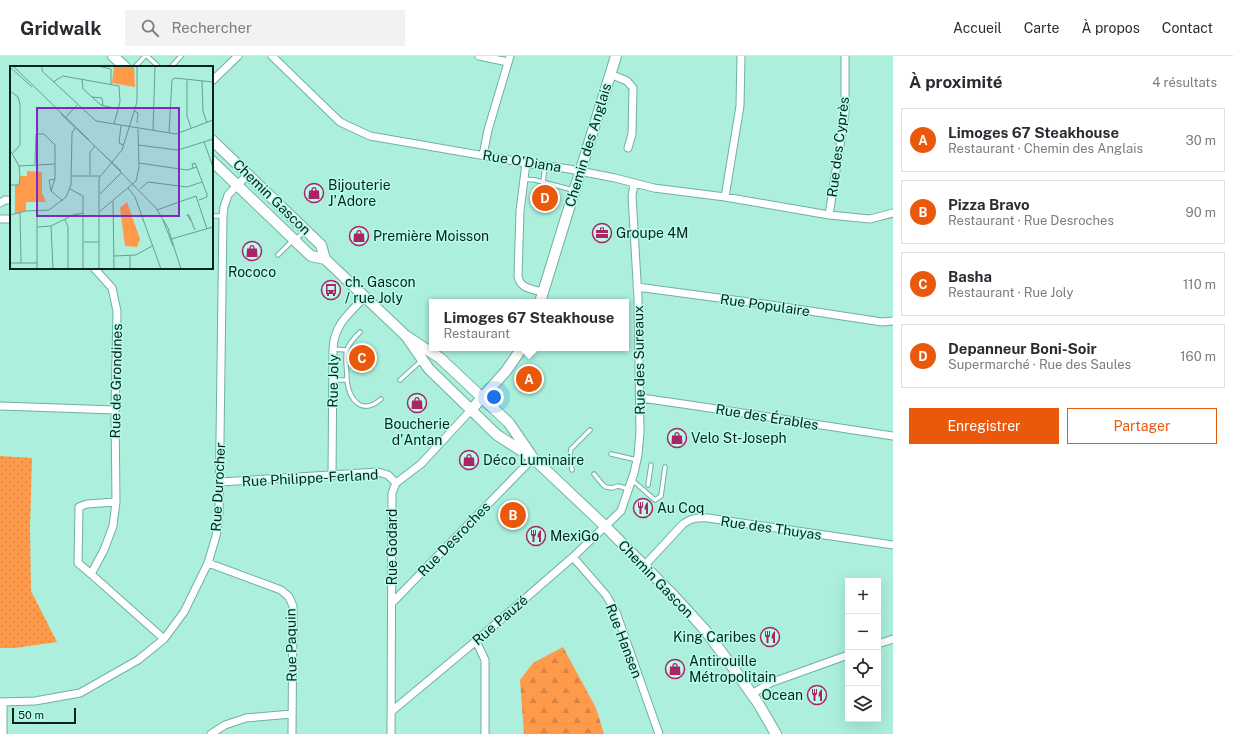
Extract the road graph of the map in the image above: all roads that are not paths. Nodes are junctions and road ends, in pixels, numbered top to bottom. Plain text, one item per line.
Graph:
1 (146, 56) edge
2 (181, 56) edge
3 (238, 56) edge
4 (272, 56) edge
5 (479, 56) edge
6 (616, 56) edge
7 (741, 56) edge
8 (845, 56) edge
9 (509, 59) edge
10 (135, 66) edge
11 (158, 66) edge
12 (172, 66) edge
13 (610, 74) junction
14 (213, 80) edge
15 (213, 144) edge
16 (628, 148) dead end
17 (483, 155) junction
18 (213, 162) edge
19 (526, 163) junction
20 (545, 166) junction
21 (580, 171) junction
22 (248, 174) junction
23 (523, 179) junction
24 (543, 182) junction
25 (634, 184) junction
26 (237, 185) junction
27 (574, 190) junction
28 (725, 197) junction
29 (10, 200) edge
30 (0, 203) edge
31 (893, 213) edge
32 (830, 215) junction
33 (213, 216) edge
34 (223, 216) junction
35 (307, 231) junction
36 (294, 240) junction
37 (278, 255) dead end
38 (325, 258) junction
39 (95, 269) edge
40 (637, 287) junction
41 (365, 297) junction
42 (542, 297) edge
43 (893, 321) edge
44 (360, 332) dead end
45 (406, 336) junction
46 (333, 349) junction
47 (346, 350) junction
48 (429, 351) edge
49 (429, 351) edge
50 (520, 351) edge
51 (423, 360) junction
52 (333, 380) junction
53 (347, 380) junction
54 (400, 380) dead end
55 (482, 398) junction
56 (640, 398) junction
57 (381, 399) dead end
58 (0, 406) edge
59 (115, 410) junction
60 (471, 410) junction
61 (590, 430) dead end
62 (893, 436) edge
63 (611, 454) dead end
64 (533, 458) junction
65 (637, 460) junction
66 (651, 465) dead end
67 (665, 467) dead end
68 (572, 470) dead end
69 (594, 474) dead end
70 (332, 476) junction
71 (632, 480) junction
72 (220, 482) junction
73 (396, 483) junction
74 (648, 485) dead end
75 (629, 489) junction
76 (116, 502) junction
77 (605, 526) junction
78 (893, 545) edge
79 (573, 557) junction
80 (208, 563) junction
81 (645, 565) junction
82 (91, 574) junction
83 (392, 603) junction
84 (164, 639) junction
85 (893, 639) edge
86 (476, 641) junction
87 (881, 643) edge
88 (845, 655) edge
89 (752, 694) junction
90 (1, 702) edge
91 (392, 711) junction
92 (292, 714) junction
93 (3, 734) edge
94 (211, 734) edge
95 (292, 734) edge
96 (391, 734) edge
97 (485, 734) edge
98 (659, 734) edge
99 (776, 734) edge

1 - 10 lane
1 - 11 lane
2 - 12 lane
3 - 14 street
4 - 17 street, Rue O'Diana
5 - 9 street
6 - 13 main road, Chemin des Anglais
7 - 28 street
8 - 32 street, Rue des Cyprès
9 - 17 street
13 - 16 street
13 - 21 main road, Chemin des Anglais
15 - 22 main road, Chemin Gascon
17 - 19 street, Rue O'Diana
18 - 26 main road, Chemin Gascon
19 - 20 street, Rue O'Diana
19 - 23 street
20 - 21 street, Rue O'Diana
20 - 24 lane
21 - 25 street, Rue O'Diana
21 - 27 main road, Chemin des Anglais
22 - 26 street, Rue Durocher
22 - 35 main road, Chemin Gascon
23 - 24 lane
23 - 42 street
24 - 27 lane
25 - 28 street, Rue O'Diana
25 - 40 street, Rue des Sureaux
26 - 34 street, Rue Durocher
26 - 36 main road, Chemin Gascon
27 - 42 main road, Chemin des Anglais
28 - 32 street, Rue O'Diana
29 - 30 street
31 - 32 street, Rue O'Diana
33 - 34 lane
34 - 72 street, Rue Durocher
35 - 36 lane
35 - 38 main road, Chemin Gascon
36 - 37 lane
36 - 38 main road, Chemin Gascon
38 - 41 main road, Chemin Gascon
39 - 59 street, Rue de Grondines
40 - 43 street, Rue Populaire
40 - 56 street, Rue des Sureaux
41 - 45 main road, Chemin Gascon
41 - 46 street, Rue Joly
44 - 47 lane
45 - 49 main road, Chemin Gascon
45 - 51 main road, Chemin Gascon
46 - 47 lane
46 - 52 street, Rue Joly
47 - 53 lane
48 - 55 main road, Chemin Gascon
50 - 55 main road
51 - 54 lane
51 - 60 main road, Chemin Gascon
52 - 53 lane
52 - 70 street, Rue Joly
53 - 57 lane
55 - 60 main road
55 - 64 main road, Chemin Gascon
56 - 62 street, Rue des Érables
56 - 65 street, Rue des Sureaux
58 - 59 street
59 - 76 street, Rue de Grondines
60 - 64 main road, Chemin Gascon
60 - 73 street
61 - 68 lane
63 - 65 lane
64 - 77 main road, Chemin Gascon
64 - 83 street, Rue Desroches
65 - 71 street, Rue des Sureaux
66 - 74 lane
67 - 71 lane
69 - 75 lane
70 - 72 street, Rue Philippe-Ferland
70 - 73 street, Rue Philippe-Ferland
71 - 75 street, Rue des Sureaux
72 - 80 street, Rue Durocher
73 - 83 street, Rue Godard
75 - 77 street, Rue des Sureaux
76 - 82 street, Rue de Grondines
76 - 82 street
77 - 79 street, Rue Pauzé
77 - 81 main road, Chemin Gascon
78 - 81 street, Rue des Thuyas
79 - 86 street, Rue Pauzé
79 - 98 street, Rue Hansen
80 - 84 street, Rue Durocher
80 - 92 street, Rue Paquin
81 - 89 main road, Chemin Gascon
82 - 84 street
83 - 91 street, Rue Godard
84 - 90 street, Rue Durocher
85 - 87 street
86 - 91 street, Rue Pauzé
86 - 97 street
88 - 89 street
89 - 99 main road, Chemin Gascon
90 - 93 street
91 - 96 street, Rue Godard
92 - 94 street
92 - 95 street, Rue Paquin

